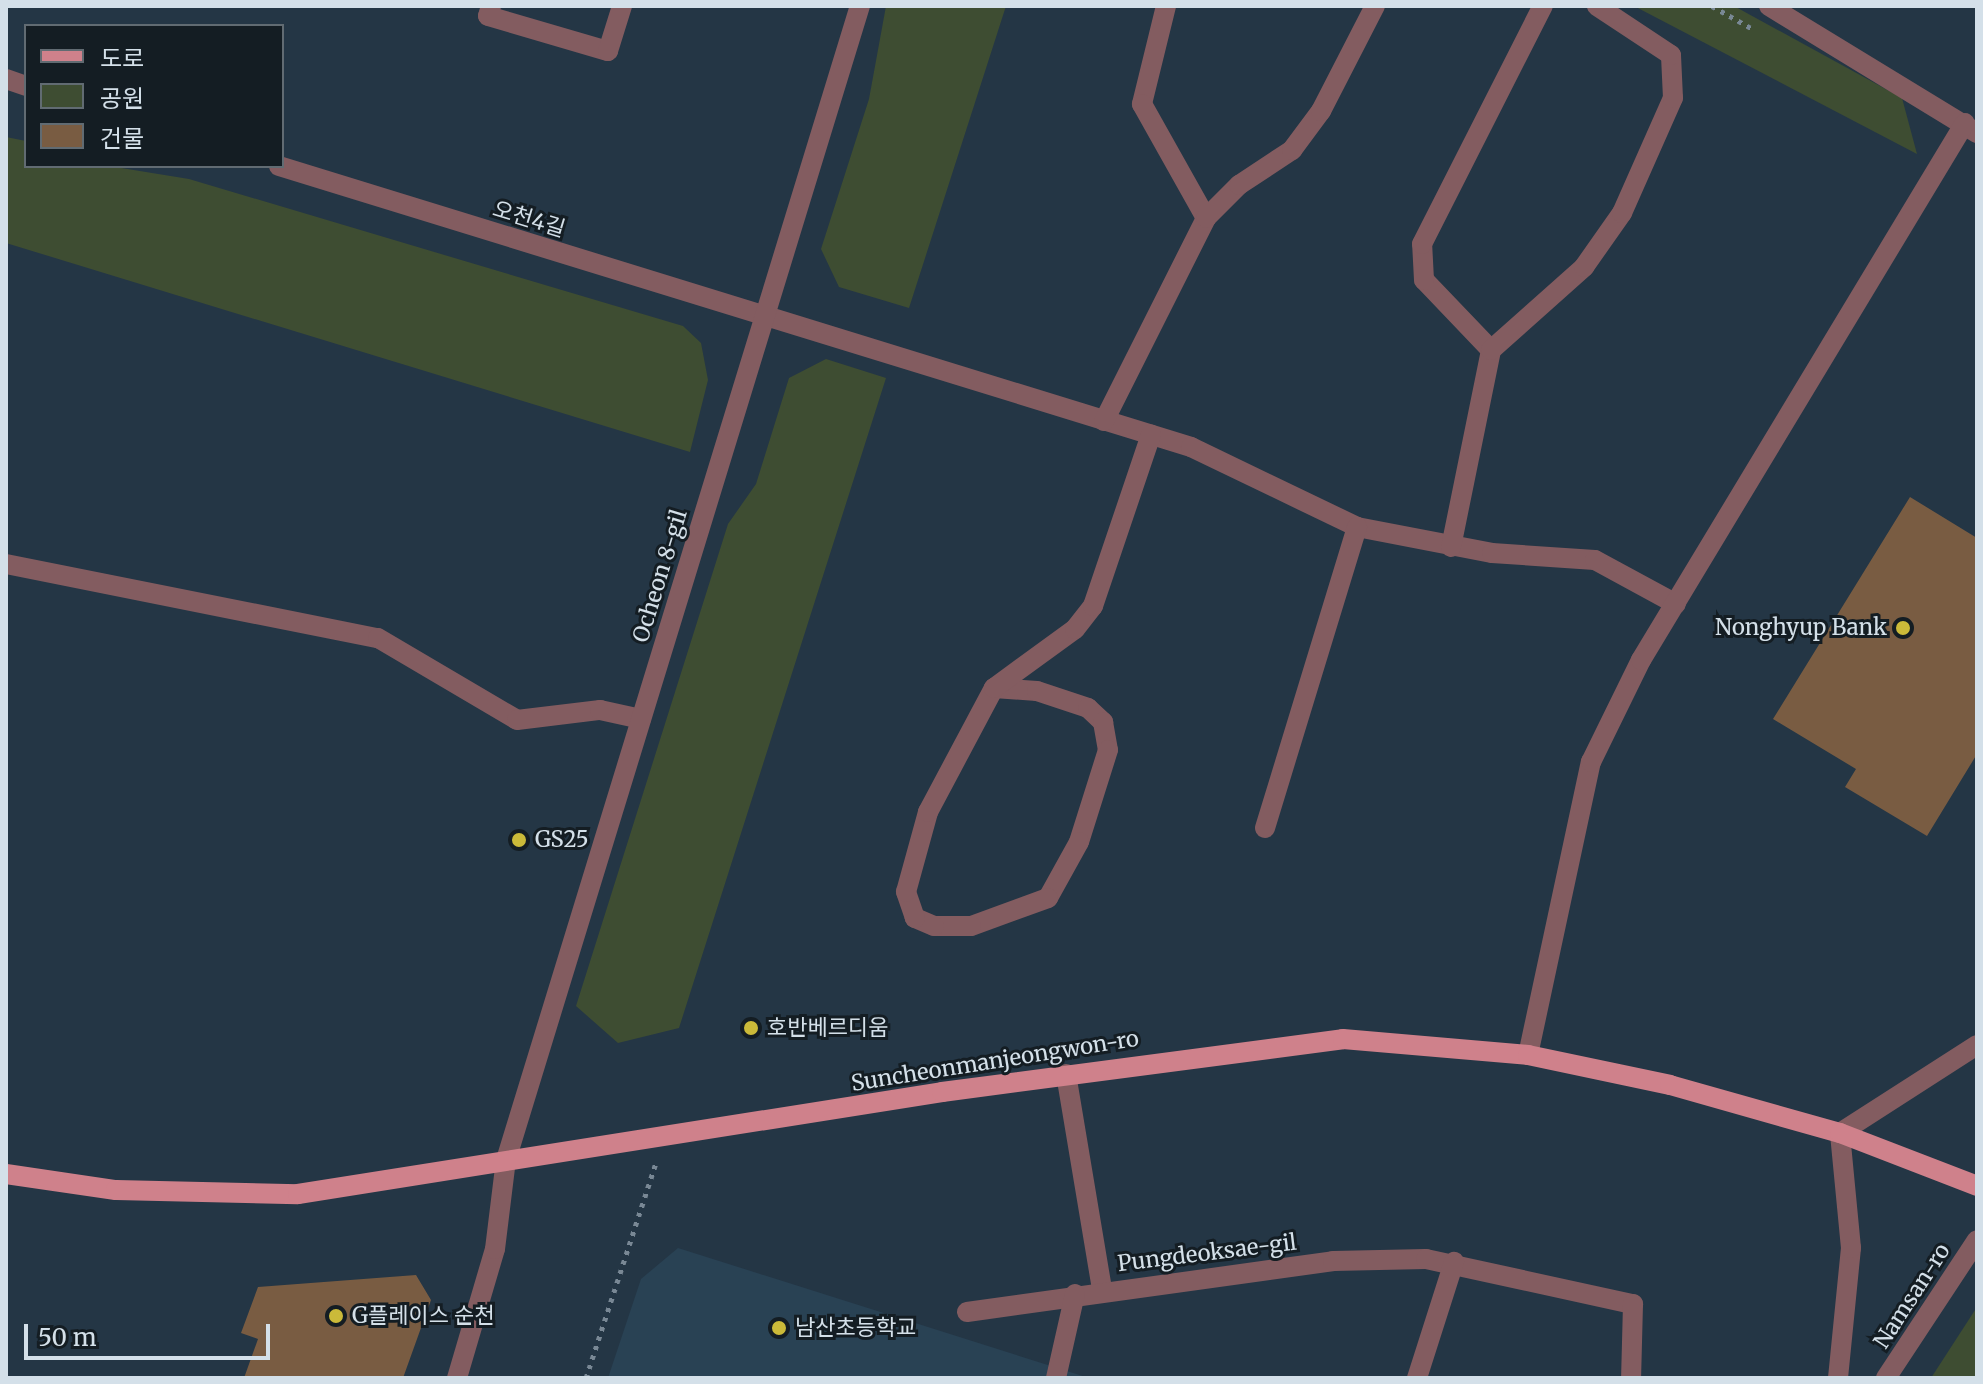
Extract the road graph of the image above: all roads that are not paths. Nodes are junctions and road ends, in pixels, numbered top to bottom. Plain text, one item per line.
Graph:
1 (491, 6) edge
2 (622, 6) edge
3 (860, 6) edge
4 (1166, 6) edge
5 (1375, 6) edge
6 (1543, 6) edge
7 (1597, 6) edge
8 (1769, 6) edge
9 (1971, 128) edge
10 (284, 168) edge
11 (1206, 218) junction
12 (765, 315) junction
13 (1491, 350) junction
14 (1104, 421) junction
15 (1151, 435) junction
16 (1357, 527) junction
17 (1451, 547) junction
18 (6, 564) edge
19 (1676, 604) junction
20 (994, 688) junction
21 (641, 719) junction
22 (1265, 828) dead end
23 (1977, 1045) edge
24 (1528, 1055) junction
25 (1066, 1074) junction
26 (1840, 1133) junction
27 (506, 1160) junction
28 (6, 1174) edge
29 (1977, 1186) edge
30 (1977, 1240) edge
31 (1454, 1262) junction
32 (1102, 1290) junction
33 (1075, 1294) junction
34 (967, 1312) dead end
35 (457, 1378) edge
36 (1056, 1378) edge
37 (1417, 1378) edge
38 (1631, 1378) edge
39 (1838, 1378) edge
40 (1886, 1378) edge

1 - 2 street
3 - 12 street, Ocheon 8-gil
4 - 11 street
5 - 11 street
6 - 13 street
7 - 13 street
8 - 9 street
9 - 19 street
10 - 12 street, 오천4길
11 - 14 street
12 - 14 street, 오천4길
12 - 21 street, Ocheon 8-gil
13 - 17 street
14 - 15 street, 오천4길
15 - 16 street, 오천4길
15 - 20 street
16 - 17 street, 오천4길
16 - 22 street
17 - 19 street, 오천4길
18 - 21 street
19 - 24 street
20 - 20 street
21 - 27 street, Ocheon 8-gil
23 - 26 street
24 - 25 main road, Suncheonmanjeongwon-ro
24 - 26 main road, Suncheonmanjeongwon-ro
25 - 27 main road, Suncheonmanjeongwon-ro
25 - 32 street
26 - 29 main road, Suncheonmanjeongwon-ro
26 - 39 street
27 - 28 main road, Suncheonmanjeongwon-ro
27 - 35 street
30 - 40 street, Namsan-ro
31 - 32 street, Pungdeoksae-gil
31 - 37 street
31 - 38 street, Pungdeoksae-gil
32 - 33 street, Pungdeoksae-gil
33 - 34 street, Pungdeoksae-gil
33 - 36 street

